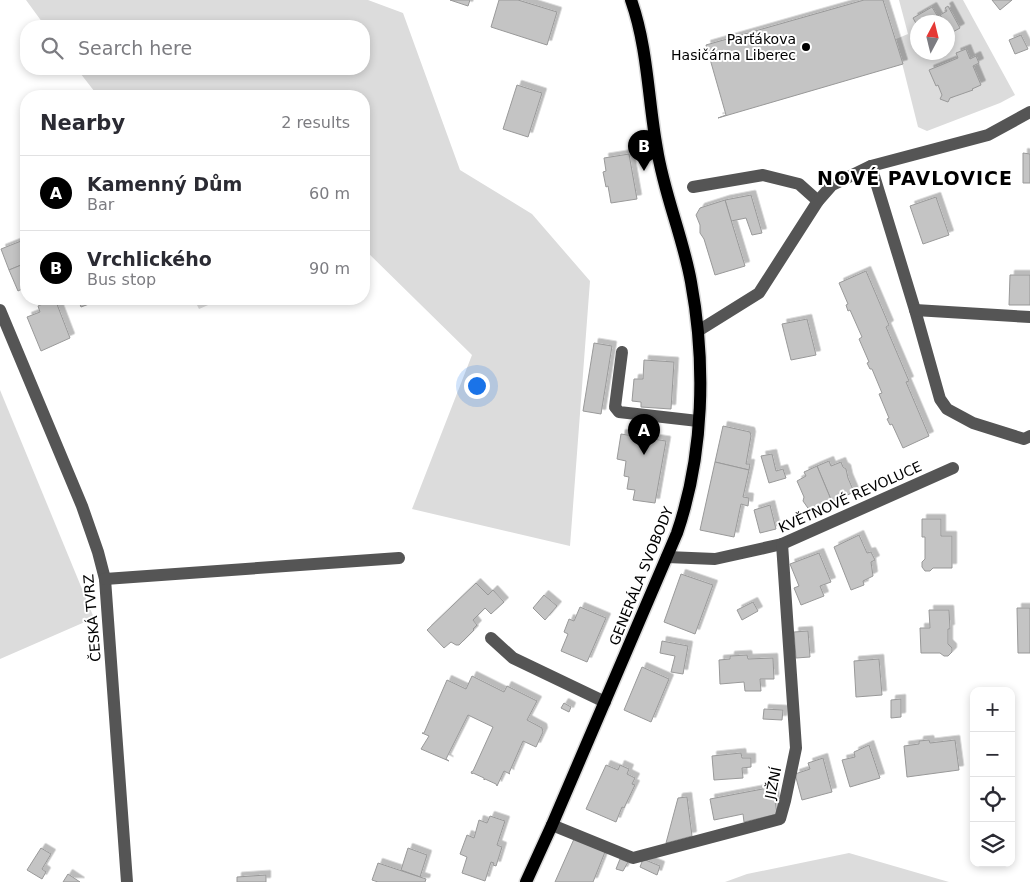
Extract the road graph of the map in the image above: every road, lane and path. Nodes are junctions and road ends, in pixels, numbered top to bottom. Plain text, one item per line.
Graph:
1 (631, 0) edge
2 (1030, 112) edge
3 (871, 166) junction
4 (693, 187) dead end
5 (818, 201) junction
6 (0, 310) edge
7 (915, 310) junction
8 (1030, 316) edge
9 (698, 331) junction
10 (622, 352) dead end
11 (698, 421) junction
12 (1027, 438) edge
13 (954, 468) dead end
14 (782, 544) junction
15 (667, 557) junction
16 (399, 558) dead end
17 (105, 579) junction
18 (490, 638) dead end
19 (605, 702) junction
20 (552, 826) junction
21 (127, 882) edge
22 (526, 882) edge

1 - 9 main road, GENERÁLA SVOBODY
2 - 3 street
3 - 5 street
3 - 7 street
4 - 5 street
5 - 9 street
6 - 17 street, ČESKÁ TVRZ
7 - 8 street
7 - 12 street
9 - 11 main road, GENERÁLA SVOBODY
10 - 11 street
11 - 15 main road, GENERÁLA SVOBODY
13 - 14 street, KVĚTNOVÉ REVOLUCE
14 - 15 street, KVĚTNOVÉ REVOLUCE
14 - 20 street, JIŽNÍ
15 - 19 main road, GENERÁLA SVOBODY
16 - 17 street
17 - 21 street, ČESKÁ TVRZ
18 - 19 street
19 - 20 main road, GENERÁLA SVOBODY
20 - 22 main road, GENERÁLA SVOBODY

